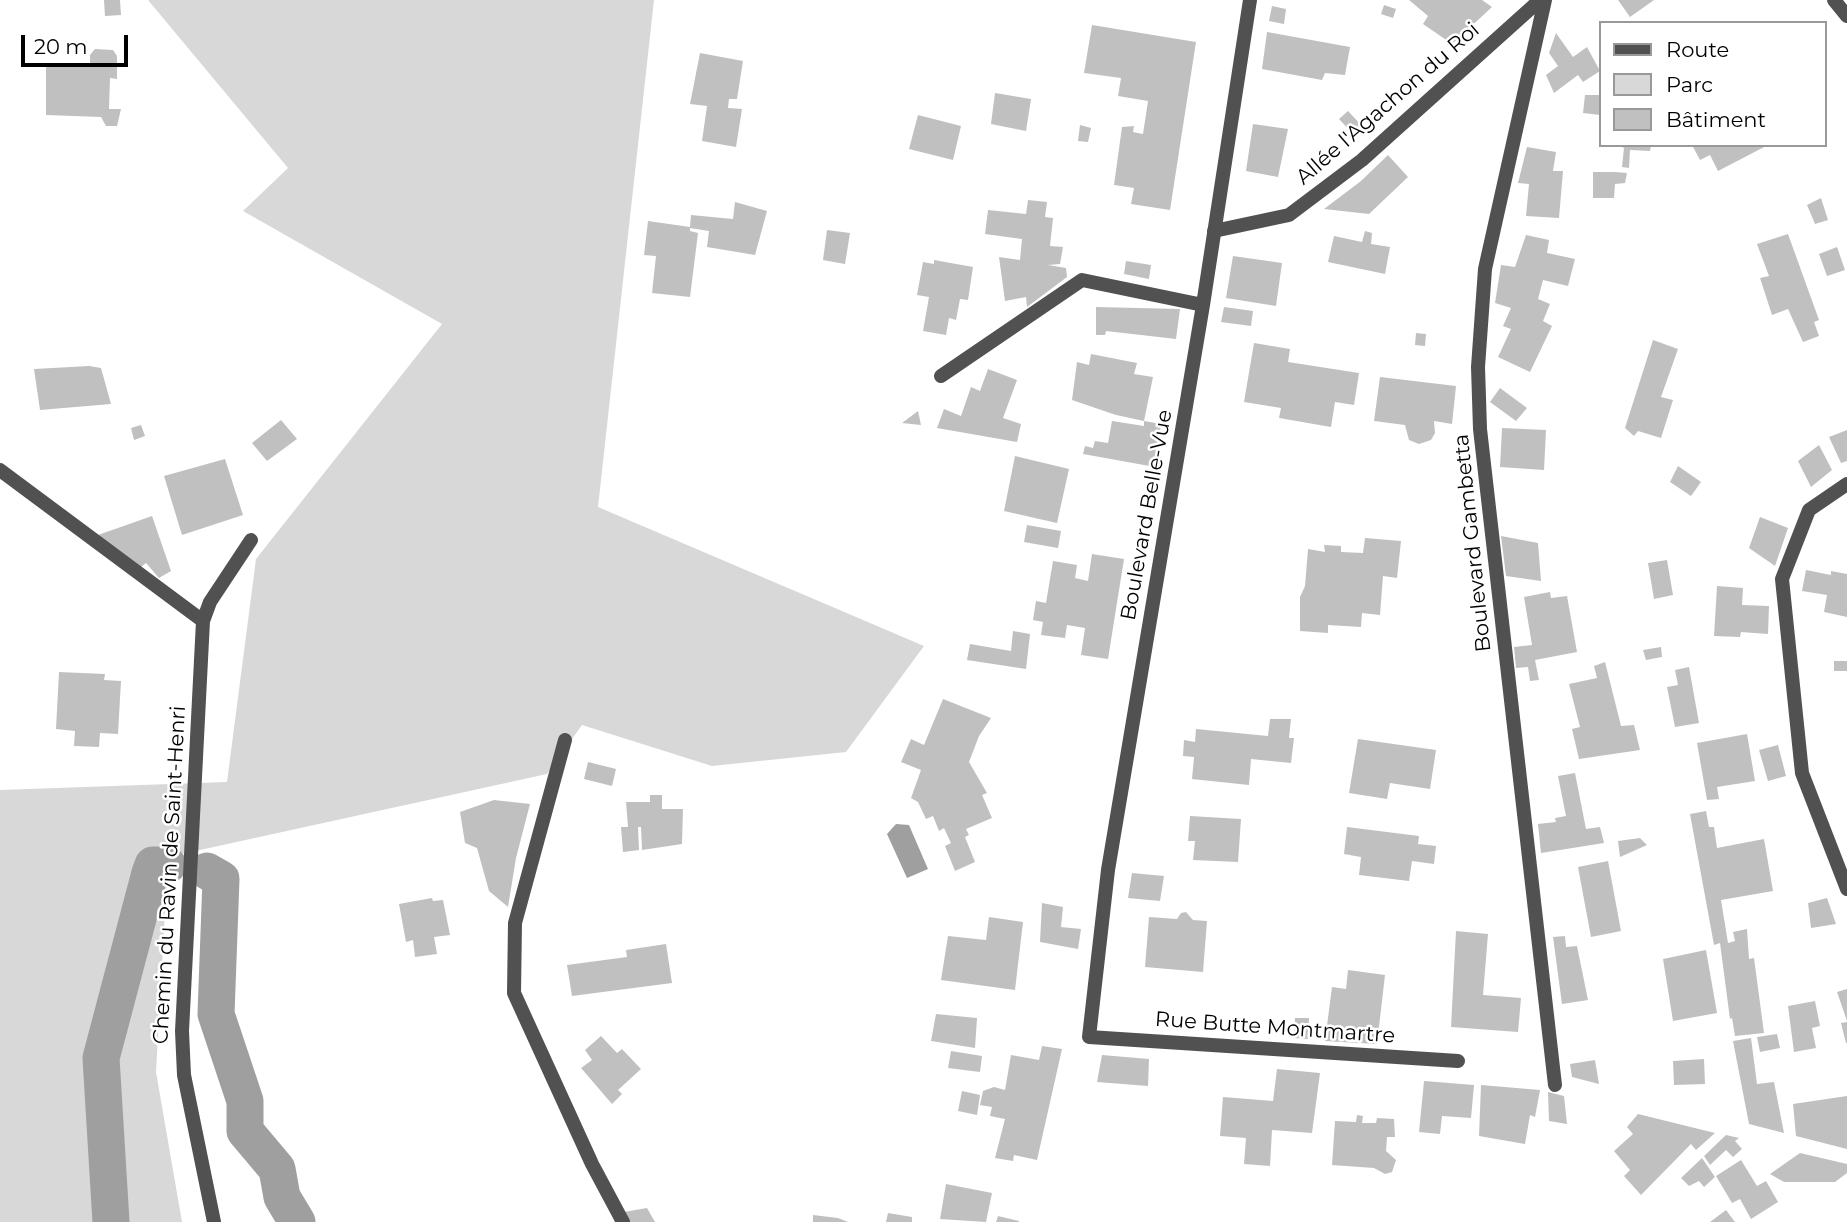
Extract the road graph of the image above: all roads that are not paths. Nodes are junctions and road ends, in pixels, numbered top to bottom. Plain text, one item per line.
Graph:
1 (1250, 0) edge
2 (1542, 0) edge
3 (1834, 0) edge
4 (1847, 16) edge
5 (1214, 231) junction
6 (1203, 304) junction
7 (941, 376) dead end
8 (0, 470) edge
9 (1847, 484) edge
10 (251, 540) dead end
11 (203, 621) junction
12 (565, 740) dead end
13 (1847, 890) edge
14 (1089, 1037) joint
15 (1458, 1061) dead end
16 (1555, 1085) dead end
17 (214, 1222) edge
18 (623, 1222) edge

1 - 5 street, Boulevard Belle-Vue
2 - 5 street, Allée l'Agachon du Roi
2 - 16 street, Boulevard Gambetta
3 - 4 street
5 - 6 street, Boulevard Belle-Vue
6 - 7 street
6 - 14 street, Boulevard Belle-Vue
8 - 11 street
9 - 13 street
10 - 11 street, Chemin du Ravin de Saint-Henri
11 - 17 street, Chemin du Ravin de Saint-Henri
12 - 18 street
14 - 15 street, Rue Butte Montmartre

